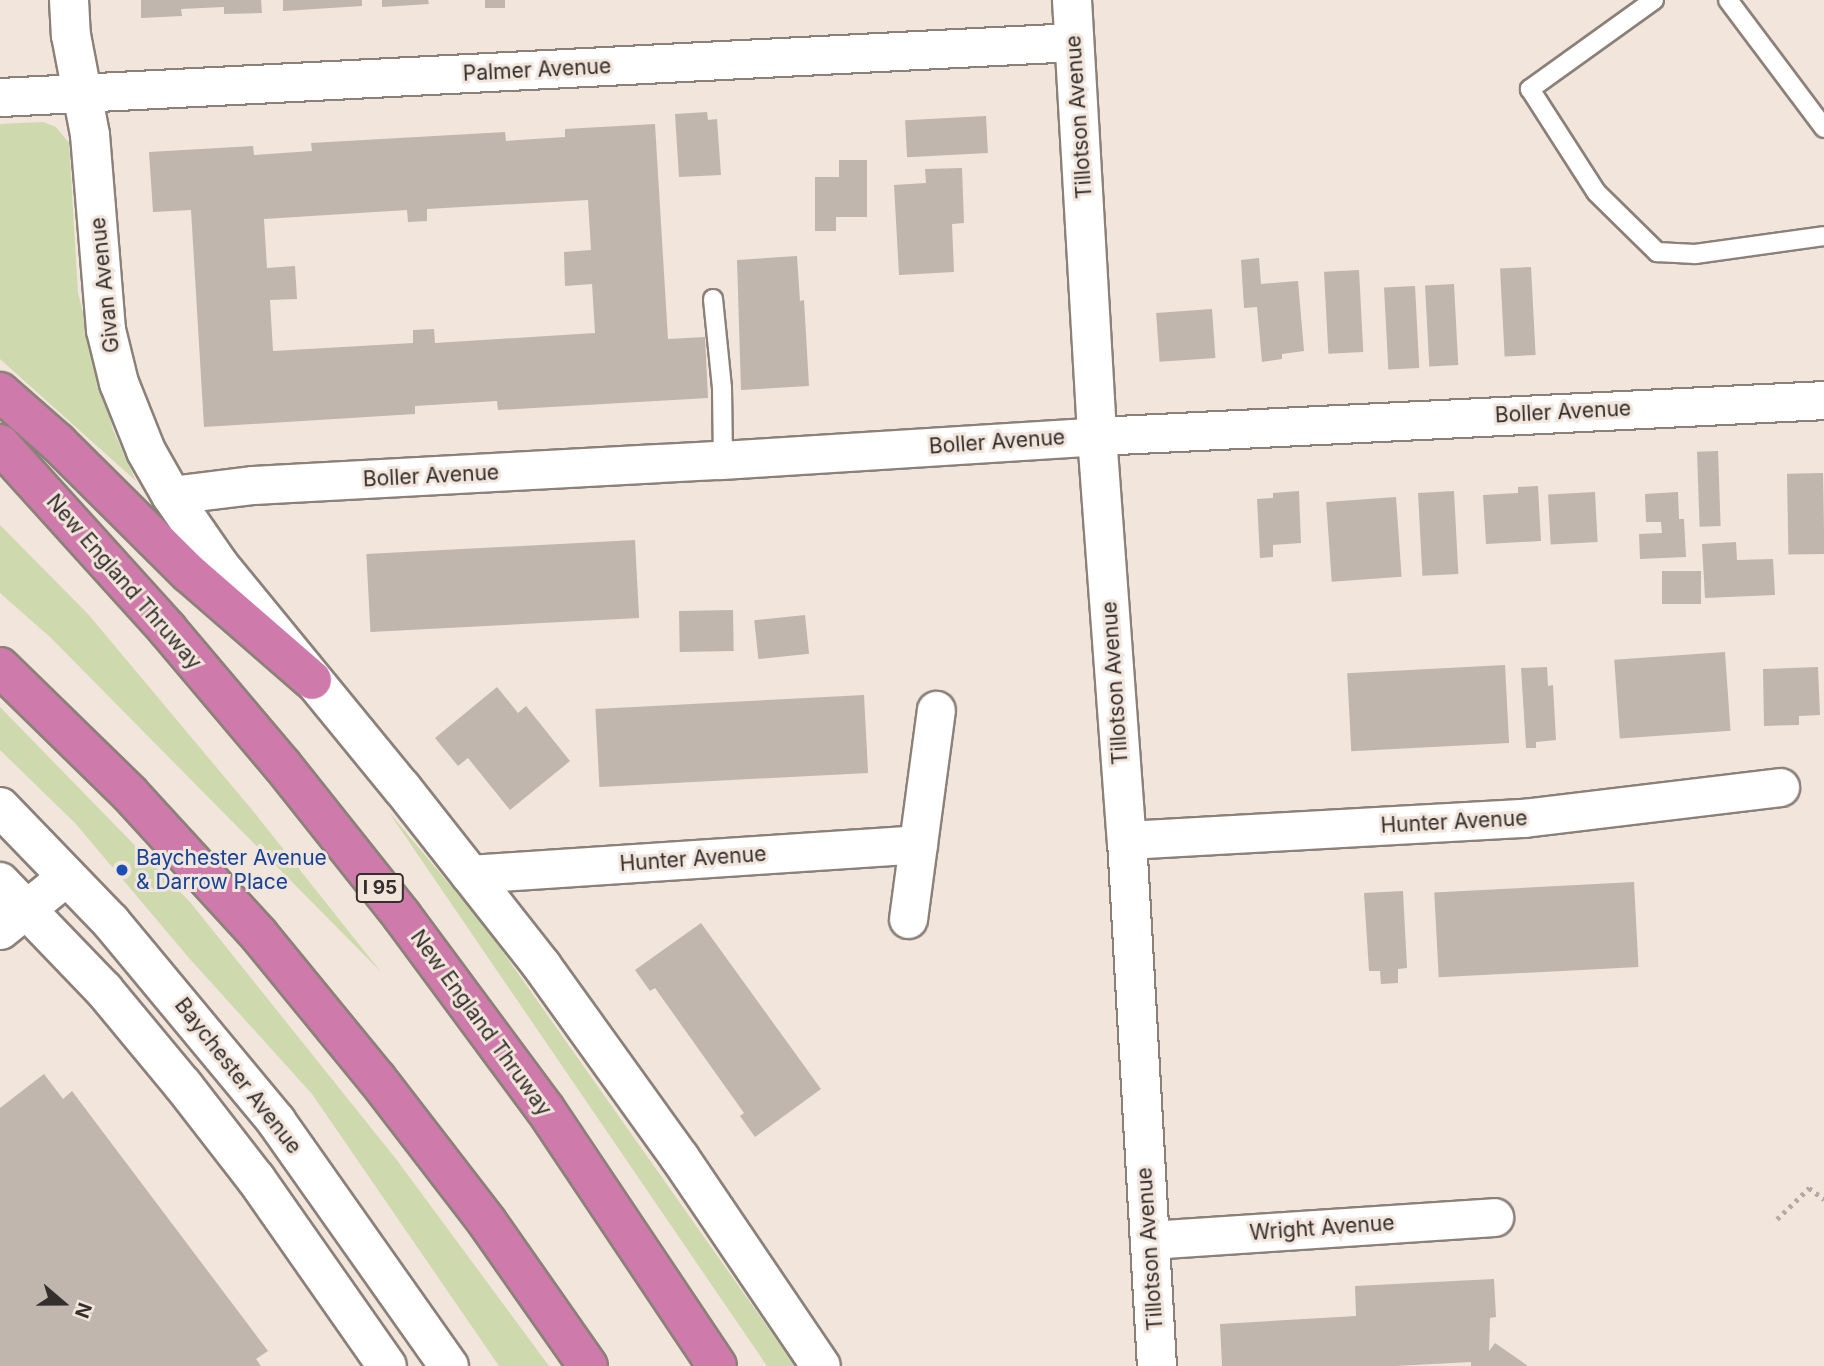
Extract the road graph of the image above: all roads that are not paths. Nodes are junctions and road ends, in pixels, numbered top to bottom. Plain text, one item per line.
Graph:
1 (69, 0) edge
2 (1072, 0) edge
3 (1654, 0) edge
4 (1728, 0) edge
5 (1074, 43) junction
6 (82, 94) junction
7 (0, 97) edge
8 (1824, 128) edge
9 (1824, 236) edge
10 (713, 299) dead end
11 (0, 391) edge
12 (1824, 400) edge
13 (1097, 436) junction
14 (0, 444) edge
15 (723, 460) junction
16 (171, 495) junction
17 (0, 667) edge
18 (312, 680) junction
19 (936, 710) dead end
20 (1780, 787) dead end
21 (0, 807) edge
22 (1127, 840) junction
23 (918, 845) junction
24 (469, 874) junction
25 (67, 876) junction
26 (0, 882) edge
27 (908, 919) dead end
28 (13, 920) edge
29 (1494, 1217) dead end
30 (1149, 1240) junction
31 (358, 1324) junction
32 (368, 1366) edge
33 (387, 1366) edge
34 (449, 1366) edge
35 (588, 1366) edge
36 (717, 1366) edge
37 (821, 1366) edge
38 (1157, 1366) edge

1 - 6 main road, Givan Avenue
2 - 5 main road, Tillotson Avenue
3 - 9 lane
4 - 8 lane
5 - 6 street, Palmer Avenue
5 - 13 main road, Tillotson Avenue
6 - 7 street, Palmer Avenue
6 - 16 main road, Givan Avenue
10 - 15 lane
11 - 18 highway
12 - 13 street, Boller Avenue
13 - 15 street, Boller Avenue
13 - 22 main road, Tillotson Avenue
14 - 36 highway, New England Thruway / I 95
15 - 16 street, Boller Avenue
16 - 18 main road, Givan Avenue
17 - 35 highway
18 - 24 main road
19 - 23 street
20 - 22 street, Hunter Avenue
21 - 25 main road, Baychester Avenue
22 - 30 main road, Tillotson Avenue
23 - 24 street, Hunter Avenue
23 - 27 street
24 - 37 main road
25 - 28 street
25 - 34 main road, Baychester Avenue
26 - 28 main road
28 - 31 main road
29 - 30 street, Wright Avenue
30 - 38 main road, Tillotson Avenue
31 - 32 main road
31 - 33 main road

